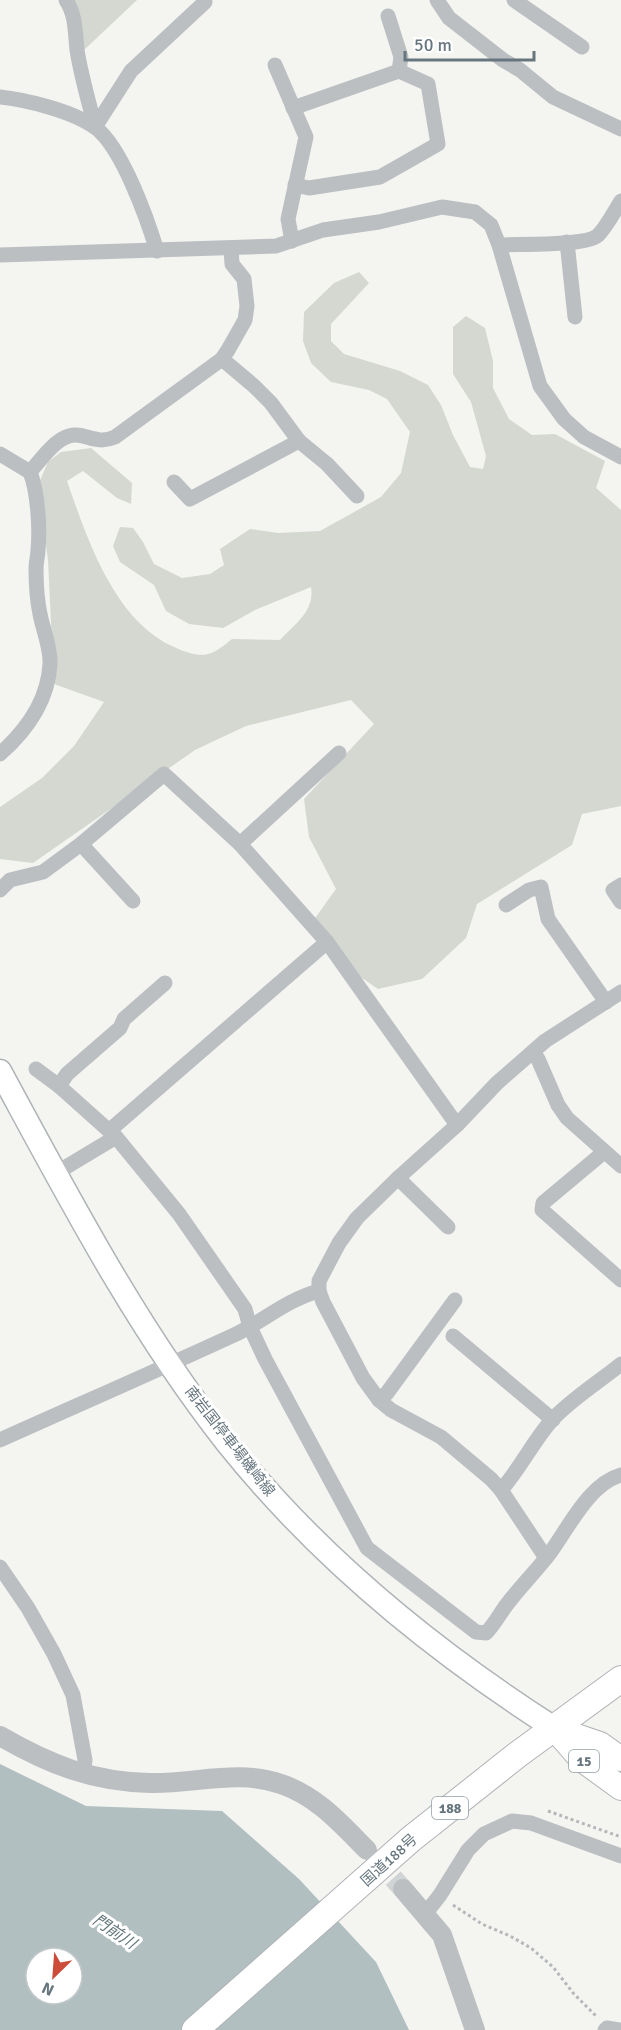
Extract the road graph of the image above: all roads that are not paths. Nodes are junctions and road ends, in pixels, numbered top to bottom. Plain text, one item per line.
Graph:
1 (66, 0) edge
2 (437, 0) edge
3 (514, 0) edge
4 (205, 2) dead end
5 (388, 16) dead end
6 (582, 48) dead end
7 (274, 65) dead end
8 (399, 72) junction
9 (0, 97) edge
10 (293, 108) junction
11 (95, 128) junction
12 (621, 129) edge
13 (295, 184) junction
14 (621, 201) edge
15 (292, 241) junction
16 (567, 242) junction
17 (499, 245) junction
18 (231, 248) junction
19 (157, 250) junction
20 (0, 255) edge
21 (575, 317) dead end
22 (222, 359) junction
23 (299, 441) junction
24 (0, 454) edge
25 (621, 457) edge
26 (30, 472) junction
27 (174, 482) dead end
28 (357, 496) dead end
29 (339, 753) dead end
30 (0, 754) edge
31 (81, 844) junction
32 (240, 844) junction
33 (621, 885) edge
34 (0, 890) edge
35 (133, 902) dead end
36 (621, 902) edge
37 (506, 905) dead end
38 (327, 942) junction
39 (165, 983) dead end
40 (621, 992) edge
41 (606, 1002) junction
42 (533, 1052) junction
43 (36, 1069) dead end
44 (0, 1071) edge
45 (59, 1086) junction
46 (457, 1125) junction
47 (113, 1133) junction
48 (604, 1152) junction
49 (621, 1166) edge
50 (56, 1173) junction
51 (398, 1178) junction
52 (448, 1227) dead end
53 (621, 1280) edge
54 (319, 1291) junction
55 (454, 1300) dead end
56 (250, 1328) junction
57 (453, 1336) dead end
58 (621, 1364) edge
59 (171, 1365) junction
60 (379, 1400) junction
61 (553, 1420) junction
62 (0, 1440) edge
63 (621, 1475) edge
64 (501, 1490) junction
65 (546, 1558) junction
66 (0, 1567) edge
67 (621, 1679) edge
68 (554, 1728) junction
69 (0, 1736) edge
70 (621, 1759) edge
71 (83, 1774) junction
72 (621, 1788) edge
73 (367, 1850) tunnel mouth
74 (621, 1856) edge
75 (403, 1889) tunnel mouth
76 (425, 1914) junction
77 (195, 2030) edge
78 (475, 2030) edge

1 - 11 street
2 - 12 street
3 - 6 street
4 - 11 street
5 - 8 street
7 - 10 street
8 - 10 street
8 - 13 street
9 - 11 street
10 - 13 street
11 - 19 street
13 - 15 street
14 - 16 street
15 - 17 street
15 - 18 street
16 - 17 street
16 - 21 street
17 - 25 street
18 - 19 street
18 - 22 street
19 - 20 street
22 - 23 street
22 - 26 street
23 - 27 street
23 - 28 street
24 - 26 street
26 - 30 street
29 - 32 street
31 - 32 street
31 - 34 street
31 - 35 street
32 - 38 street
33 - 36 street
37 - 41 street
38 - 46 street
38 - 47 street
39 - 45 street
40 - 41 street
41 - 42 street
42 - 46 street
42 - 48 street
43 - 45 street
44 - 50 main road, 南岩国停車場磯崎線
45 - 47 street
46 - 51 street
47 - 50 street
47 - 56 street
48 - 49 street
48 - 53 street
50 - 59 main road, 南岩国停車場磯崎線
51 - 52 street
51 - 54 street
54 - 56 street
54 - 60 street
55 - 60 street
56 - 59 street
56 - 65 street
57 - 61 street
58 - 61 street
59 - 62 street
59 - 68 main road, 南岩国停車場磯崎線
60 - 64 street
61 - 64 street
63 - 65 street
64 - 65 street
66 - 71 street
67 - 68 highway, 国道188号 / 188
68 - 70 main road, 15
68 - 72 main road, 15
68 - 77 highway, 国道188号 / 188
69 - 71 street
71 - 73 street
74 - 76 street
75 - 76 street
76 - 78 street

